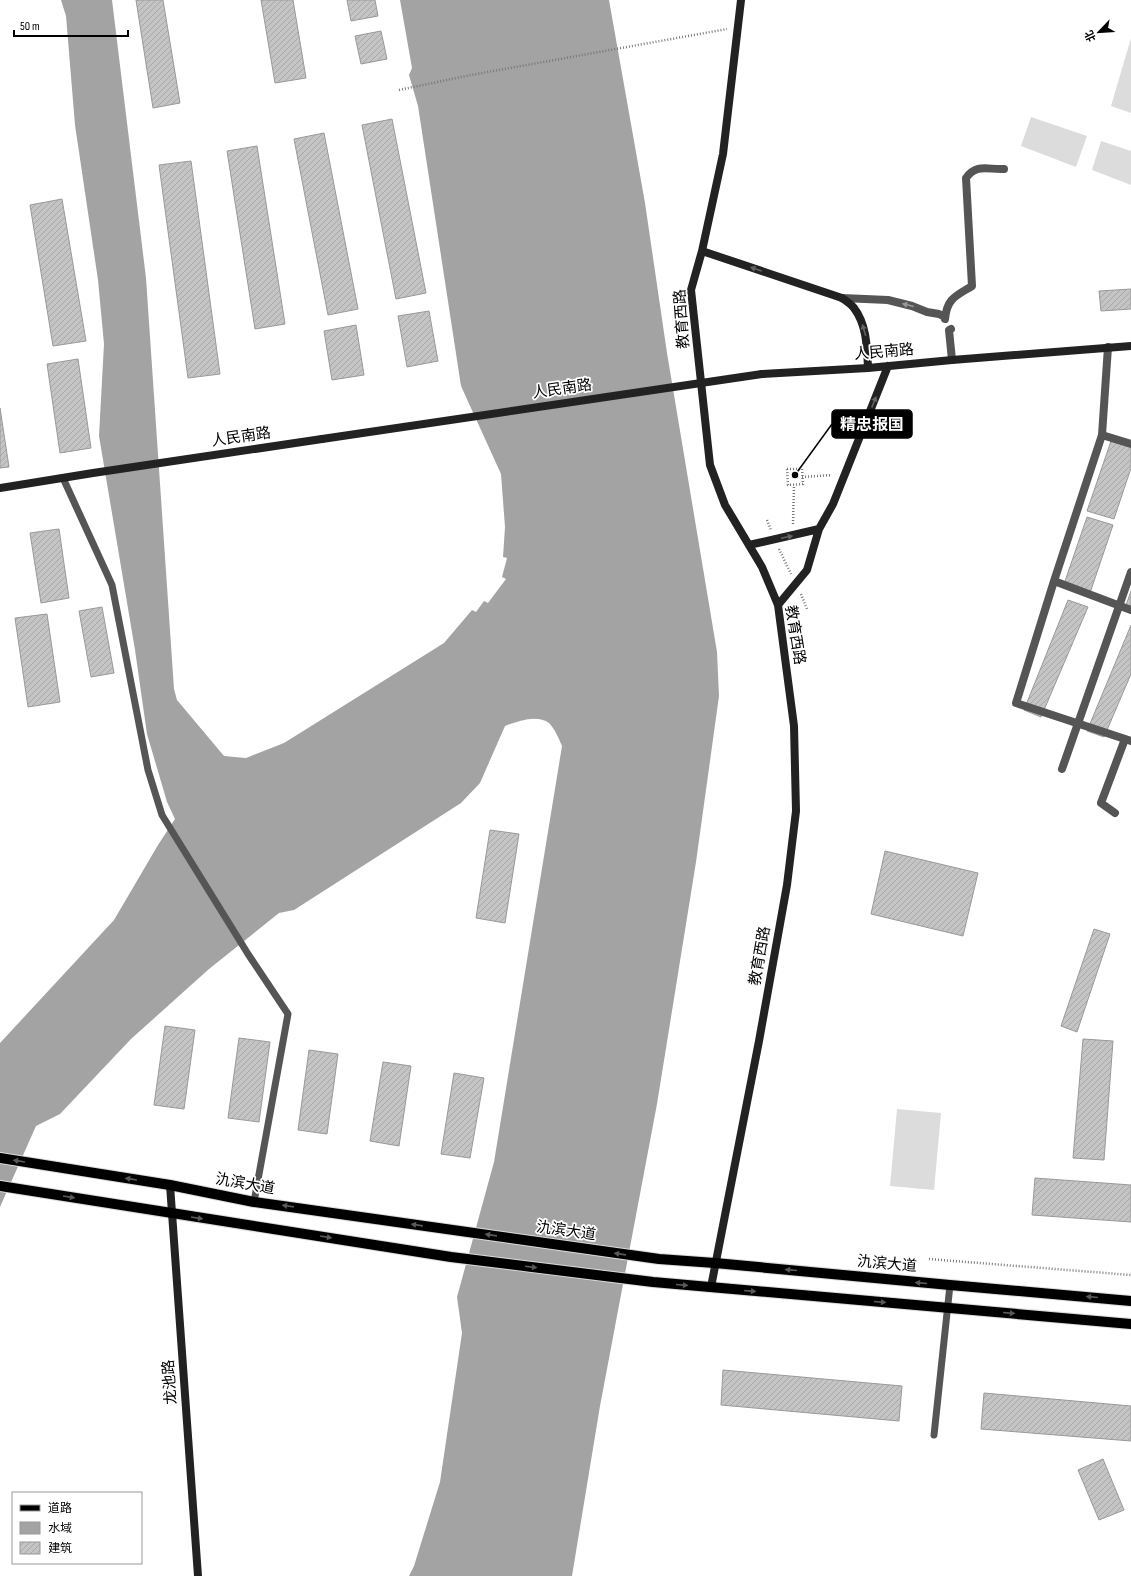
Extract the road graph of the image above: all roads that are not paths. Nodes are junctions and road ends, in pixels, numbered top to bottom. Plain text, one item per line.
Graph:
1 (741, 0) edge
2 (1004, 170) dead end
3 (702, 251) junction
4 (842, 298) junction
5 (947, 321) junction
6 (1131, 346) edge
7 (1108, 347) junction
8 (952, 360) junction
9 (888, 366) junction
10 (868, 368) junction
11 (1102, 435) junction
12 (1131, 444) edge
13 (63, 478) junction
14 (0, 488) edge
15 (819, 529) junction
16 (749, 546) junction
17 (1131, 572) edge
18 (1054, 581) junction
19 (778, 605) junction
20 (1119, 605) junction
21 (1131, 610) edge
22 (1078, 722) junction
23 (1128, 740) edge
24 (1062, 769) dead end
25 (1115, 813) dead end
26 (0, 1158) edge
27 (0, 1186) edge
28 (170, 1186) junction
29 (254, 1202) junction
30 (172, 1213) junction
31 (715, 1263) junction
32 (950, 1285) junction
33 (711, 1287) junction
34 (1131, 1301) edge
35 (947, 1308) junction
36 (1131, 1324) edge
37 (934, 1435) dead end
38 (198, 1576) edge

1 - 3 main road, 教育西路
2 - 5 street
4 -> 3 main road
3 - 16 main road, 教育西路
5 -> 4 street
10 -> 4 main road
5 - 8 street
6 - 7 main road, 人民南路
7 - 8 main road, 人民南路
7 - 11 street
8 - 9 main road, 人民南路
9 - 10 main road, 人民南路
15 -> 9 main road
10 - 13 main road, 人民南路, bridge
11 - 12 street
11 - 18 street
13 - 14 main road, 人民南路
13 - 29 lane
16 -> 15 main road
15 - 19 main road
16 - 19 main road, 教育西路
17 - 20 street
18 - 20 street
18 - 22 street
19 - 31 main road, 教育西路
20 - 21 street
20 - 22 street
22 - 23 street
22 - 24 street
23 - 25 street
28 -> 26 main road, 氿滨大道
27 -> 30 main road
28 - 29 main road, 氿滨大道
28 - 30 main road, 龙池路
31 -> 29 main road, 氿滨大道
30 -> 33 main road
30 - 38 main road, 龙池路
32 -> 31 main road, 氿滨大道
31 - 33 main road, 教育西路
34 -> 32 main road, 氿滨大道
32 - 35 lane
33 -> 35 main road
35 -> 36 main road
35 - 37 lane

